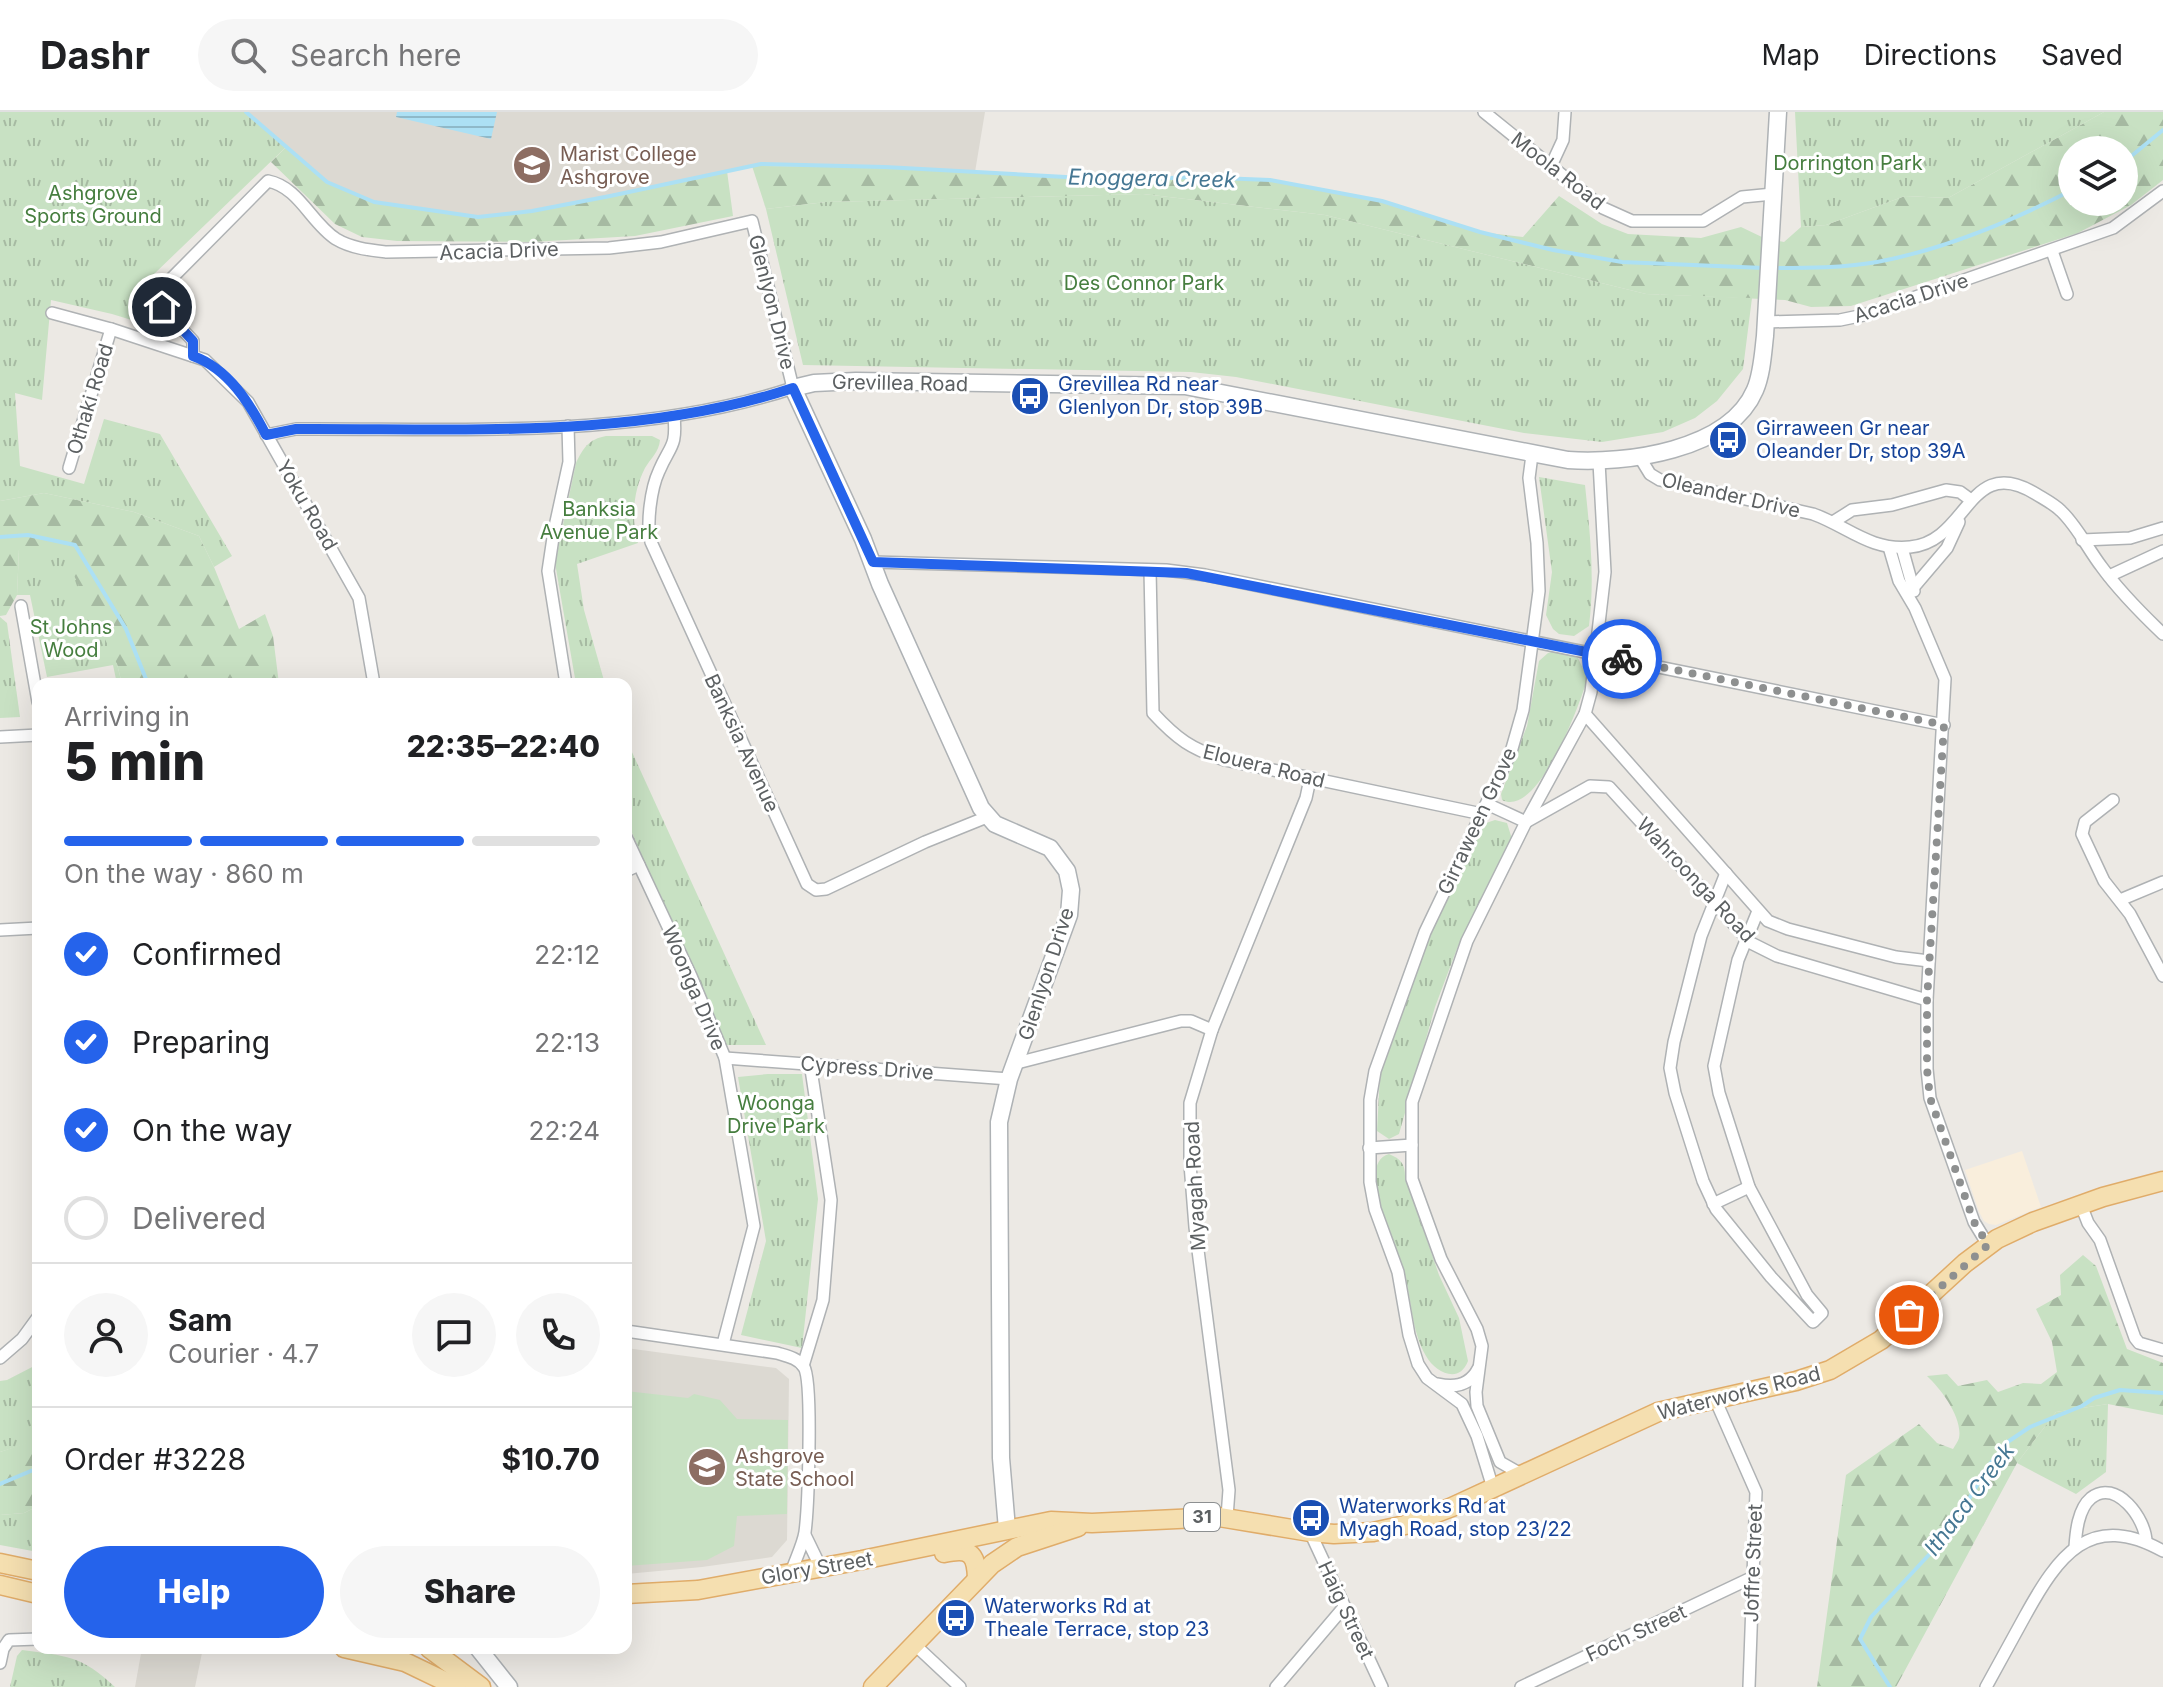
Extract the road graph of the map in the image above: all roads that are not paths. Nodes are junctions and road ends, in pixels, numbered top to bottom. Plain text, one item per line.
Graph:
1 (1484, 112) edge
2 (1565, 112) edge
3 (1778, 112) edge
4 (1551, 166) junction
5 (2163, 191) edge
6 (1773, 194) junction
7 (752, 221) joint
8 (2052, 251) junction
9 (2067, 294) dead end
10 (52, 313) dead end
11 (1766, 322) junction
12 (111, 329) junction
13 (193, 356) junction
14 (793, 388) junction
15 (674, 416) junction
16 (568, 426) junction
17 (266, 435) junction
18 (1532, 455) junction
19 (1639, 456) junction
20 (1599, 462) junction
21 (69, 468) dead end
22 (1967, 505) junction
23 (1833, 522) junction
24 (2163, 528) edge
25 (2082, 540) junction
26 (1889, 547) junction
27 (1902, 548) junction
28 (2163, 551) edge
29 (873, 562) junction
30 (1150, 570) junction
31 (2109, 576) junction
32 (1913, 588) junction
33 (21, 606) dead end
34 (1915, 608) junction
35 (2163, 634) edge
36 (1532, 640) junction
37 (1596, 654) junction
38 (34, 678) edge
39 (373, 678) edge
40 (565, 678) edge
41 (1585, 714) junction
42 (1944, 725) junction
43 (32, 735) edge
44 (0, 737) edge
45 (1310, 779) junction
46 (2113, 800) dead end
47 (1484, 809) junction
48 (987, 817) junction
49 (1526, 822) junction
50 (632, 850) edge
51 (639, 865) junction
52 (632, 868) edge
53 (1726, 873) junction
54 (2163, 882) edge
55 (2120, 900) junction
56 (1715, 903) junction
57 (1758, 911) junction
58 (32, 928) edge
59 (0, 930) edge
60 (1745, 938) junction
61 (1929, 961) junction
62 (2163, 976) edge
63 (1927, 1000) junction
64 (1212, 1030) junction
65 (725, 1058) junction
66 (810, 1063) junction
67 (1017, 1063) junction
68 (1009, 1079) junction
69 (1412, 1145) junction
70 (1369, 1148) junction
71 (2163, 1181) edge
72 (1749, 1187) junction
73 (1713, 1204) junction
74 (2081, 1205) junction
75 (1988, 1245) junction
76 (1796, 1274) junction
77 (1786, 1294) junction
78 (32, 1325) edge
79 (632, 1332) edge
80 (723, 1344) junction
81 (2163, 1350) edge
82 (0, 1358) edge
83 (1480, 1365) junction
84 (803, 1366) junction
85 (1427, 1378) junction
86 (1715, 1399) junction
87 (1482, 1434) junction
88 (1521, 1474) junction
89 (1493, 1488) junction
90 (1227, 1517) junction
91 (1092, 1523) junction
92 (1007, 1529) junction
93 (1310, 1532) junction
94 (805, 1535) junction
95 (2146, 1542) junction
96 (2075, 1547) junction
97 (1012, 1550) junction
98 (2163, 1551) edge
99 (862, 1560) junction
100 (0, 1563) edge
101 (821, 1568) junction
102 (32, 1570) edge
103 (791, 1573) junction
104 (977, 1578) junction
105 (1751, 1578) junction
106 (0, 1585) edge
107 (32, 1593) edge
108 (632, 1594) edge
109 (1344, 1607) junction
110 (32, 1639) edge
111 (914, 1644) junction
112 (370, 1654) edge
113 (437, 1654) edge
114 (483, 1654) edge
115 (0, 1663) edge
116 (457, 1687) edge
117 (481, 1687) edge
118 (509, 1687) edge
119 (873, 1687) edge
120 (960, 1687) edge
121 (1276, 1687) edge
122 (1382, 1687) edge
123 (1521, 1687) edge
124 (1749, 1687) edge
125 (1986, 1687) edge

1 - 4 street, Moola Road
2 - 4 street
3 - 6 street
4 - 6 street, Moola Road
5 - 8 street, Acacia Drive
6 - 11 street
7 - 13 street, Acacia Drive
7 - 14 street, Glenlyon Drive
8 - 9 street
8 - 11 street, Acacia Drive
10 - 12 street, Yoku Road
11 - 19 street
12 - 13 street, Yoku Road
12 - 21 street, Othaki Road
13 - 17 street, Yoku Road
14 - 15 street, Grevillea Road
14 - 18 street, Grevillea Road
14 - 29 street, Glenlyon Drive
15 - 16 street, Grevillea Road
15 - 48 street, Banksia Avenue
16 - 17 street, Grevillea Road
16 - 40 street
17 - 39 street, Yoku Road
18 - 20 street
18 - 36 street, Girraween Grove
19 - 20 street
19 - 23 street, Oleander Drive
20 - 37 street, Girraween Grove
22 - 23 street
22 - 25 street, Oleander Drive
22 - 27 street, Oleander Drive
22 - 32 street
23 - 26 street, Oleander Drive
24 - 25 street
25 - 31 street, Oleander Drive
26 - 27 street, Oleander Drive
26 - 34 street
27 - 32 street
28 - 31 street
29 - 30 street
29 - 48 street, Glenlyon Drive
30 - 36 street
30 - 45 street, Elouera Road
31 - 35 street, Oleander Drive
32 - 34 street
33 - 38 street
34 - 42 street
36 - 37 street
36 - 47 street, Girraween Grove
37 - 41 street, Girraween Grove
37 - 42 street
41 - 49 street, Girraween Grove
41 - 53 street, Wahroonga Road
42 - 61 street
43 - 44 street
45 - 47 street, Elouera Road
45 - 64 street, Myagah Road
46 - 55 street
47 - 49 street, Elouera Road
47 - 70 street, Girraween Grove
48 - 67 street, Glenlyon Drive
49 - 56 street, Wahroonga Road
49 - 69 street, Girraween Grove
50 - 51 street, Woonga Drive
51 - 52 street
51 - 65 street, Woonga Drive
53 - 56 street
53 - 57 street, Wahroonga Road
54 - 55 street
55 - 62 street
56 - 60 street, Wahroonga Road
56 - 73 street
57 - 60 street
57 - 61 street, Wahroonga Road
58 - 59 street
60 - 63 street, Wahroonga Road
60 - 72 street
61 - 63 street
63 - 75 street
64 - 67 street
64 - 90 street, Myagah Road
65 - 66 street, Cypress Drive
65 - 80 street, Woonga Drive
66 - 68 street, Cypress Drive
66 - 84 street
67 - 68 street, Glenlyon Drive
68 - 92 street, Glenlyon Drive
69 - 70 street
69 - 83 street, Girraween Grove
70 - 85 street, Girraween Grove
71 - 74 main road, Waterworks Road / 31
72 - 73 street
72 - 76 street
73 - 77 street
74 - 75 main road, Waterworks Road / 31
74 - 81 street
75 - 86 main road, Waterworks Road / 31
76 - 77 street
76 - 77 street
78 - 82 street
79 - 80 street
80 - 84 street
83 - 85 street
83 - 87 street, Girraween Grove
84 - 94 street
85 - 87 street, Girraween Grove
86 - 88 main road, Waterworks Road / 31
86 - 105 street, Joffre Street
87 - 88 street, Girraween Grove
87 - 89 street, Girraween Grove
88 - 89 main road, Waterworks Road / 31
89 - 93 main road, Waterworks Road / 31
90 - 91 main road, Waterworks Road / 31
90 - 93 main road, Waterworks Road / 31
91 - 92 main road, Waterworks Road / 31
91 - 97 main road, Waterworks Road / 31
92 - 97 main road
92 - 99 main road, Glory Street / 31
93 - 109 street, Haig Street
94 - 101 street
94 - 103 street
95 - 96 street
95 - 96 street
95 - 98 street
96 - 125 street
97 - 104 main road, Waterworks Road / 31
99 - 101 main road, Glory Street / 31
99 - 104 main road
100 - 102 main road
101 - 103 main road, Glory Street / 31
103 - 108 main road, Glory Street / 31
104 - 111 main road, Waterworks Road / 31
105 - 123 street, Foch Street
105 - 124 street, Joffre Street
106 - 107 main road
109 - 121 street
109 - 122 street, Haig Street
110 - 115 street
111 - 119 main road, Waterworks Road / 31
111 - 120 street
112 - 116 main road
113 - 117 main road
114 - 118 street

